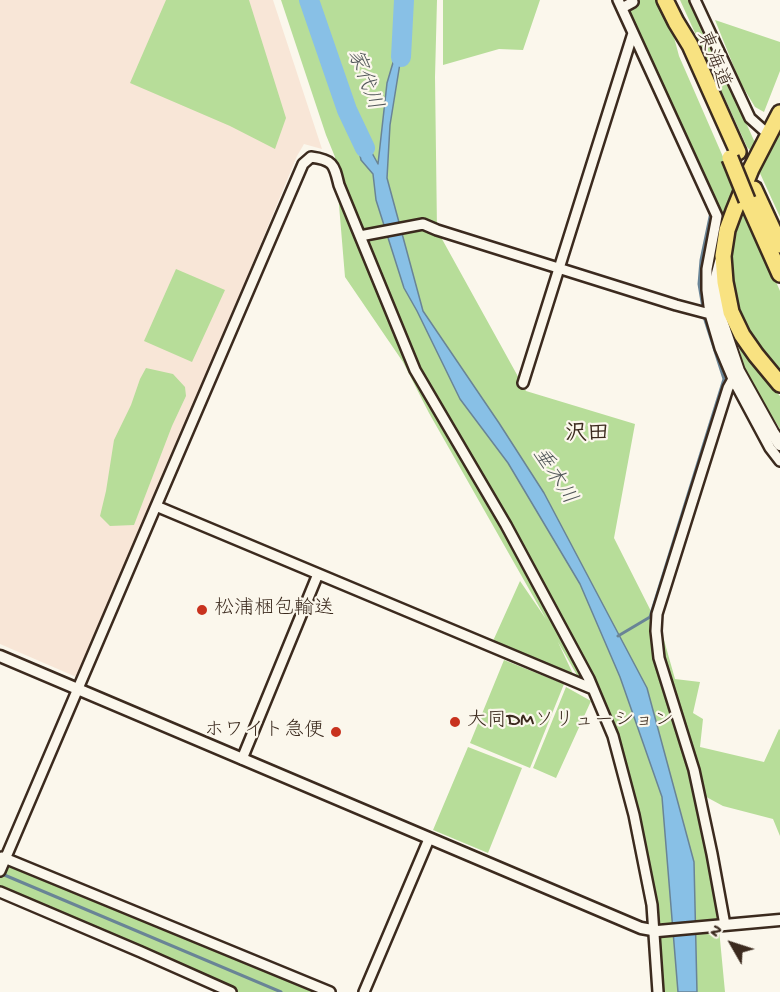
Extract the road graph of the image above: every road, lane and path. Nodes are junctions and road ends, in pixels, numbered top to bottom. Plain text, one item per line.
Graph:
1 (665, 0) edge
2 (695, 0) edge
3 (633, 2) dead end
4 (620, 4) edge
5 (633, 33) junction
6 (780, 113) edge
7 (769, 135) junction
8 (751, 194) junction
9 (360, 236) junction
10 (780, 245) edge
11 (723, 256) junction
12 (559, 268) junction
13 (780, 274) edge
14 (710, 314) junction
15 (733, 379) junction
16 (523, 383) dead end
17 (780, 384) edge
18 (780, 444) edge
19 (780, 461) edge
20 (156, 506) junction
21 (318, 574) junction
22 (0, 656) edge
23 (78, 689) junction
24 (593, 689) junction
25 (242, 759) junction
26 (429, 838) junction
27 (2, 863) edge
28 (0, 892) edge
29 (780, 920) edge
30 (720, 926) junction
31 (656, 931) junction
32 (231, 992) edge
33 (330, 992) edge
34 (364, 992) edge
35 (658, 992) edge

1 - 8 highway, 東海道
2 - 7 street
3 - 4 street
4 - 5 street
5 - 12 street
5 - 14 street
6 - 7 highway
7 - 11 highway
8 - 10 highway, 東海道
8 - 13 highway, 東海道
9 - 12 street
9 - 20 street
9 - 24 street
11 - 17 highway
11 - 18 main road
12 - 14 street
12 - 16 street
14 - 15 street
15 - 19 street
15 - 30 street
20 - 21 street
20 - 23 street
21 - 24 street
21 - 25 street
22 - 23 street
23 - 25 street
23 - 27 street
24 - 31 street
25 - 26 street
26 - 31 street
26 - 34 street
27 - 33 street
28 - 32 street
29 - 30 street
30 - 31 street
31 - 35 street

